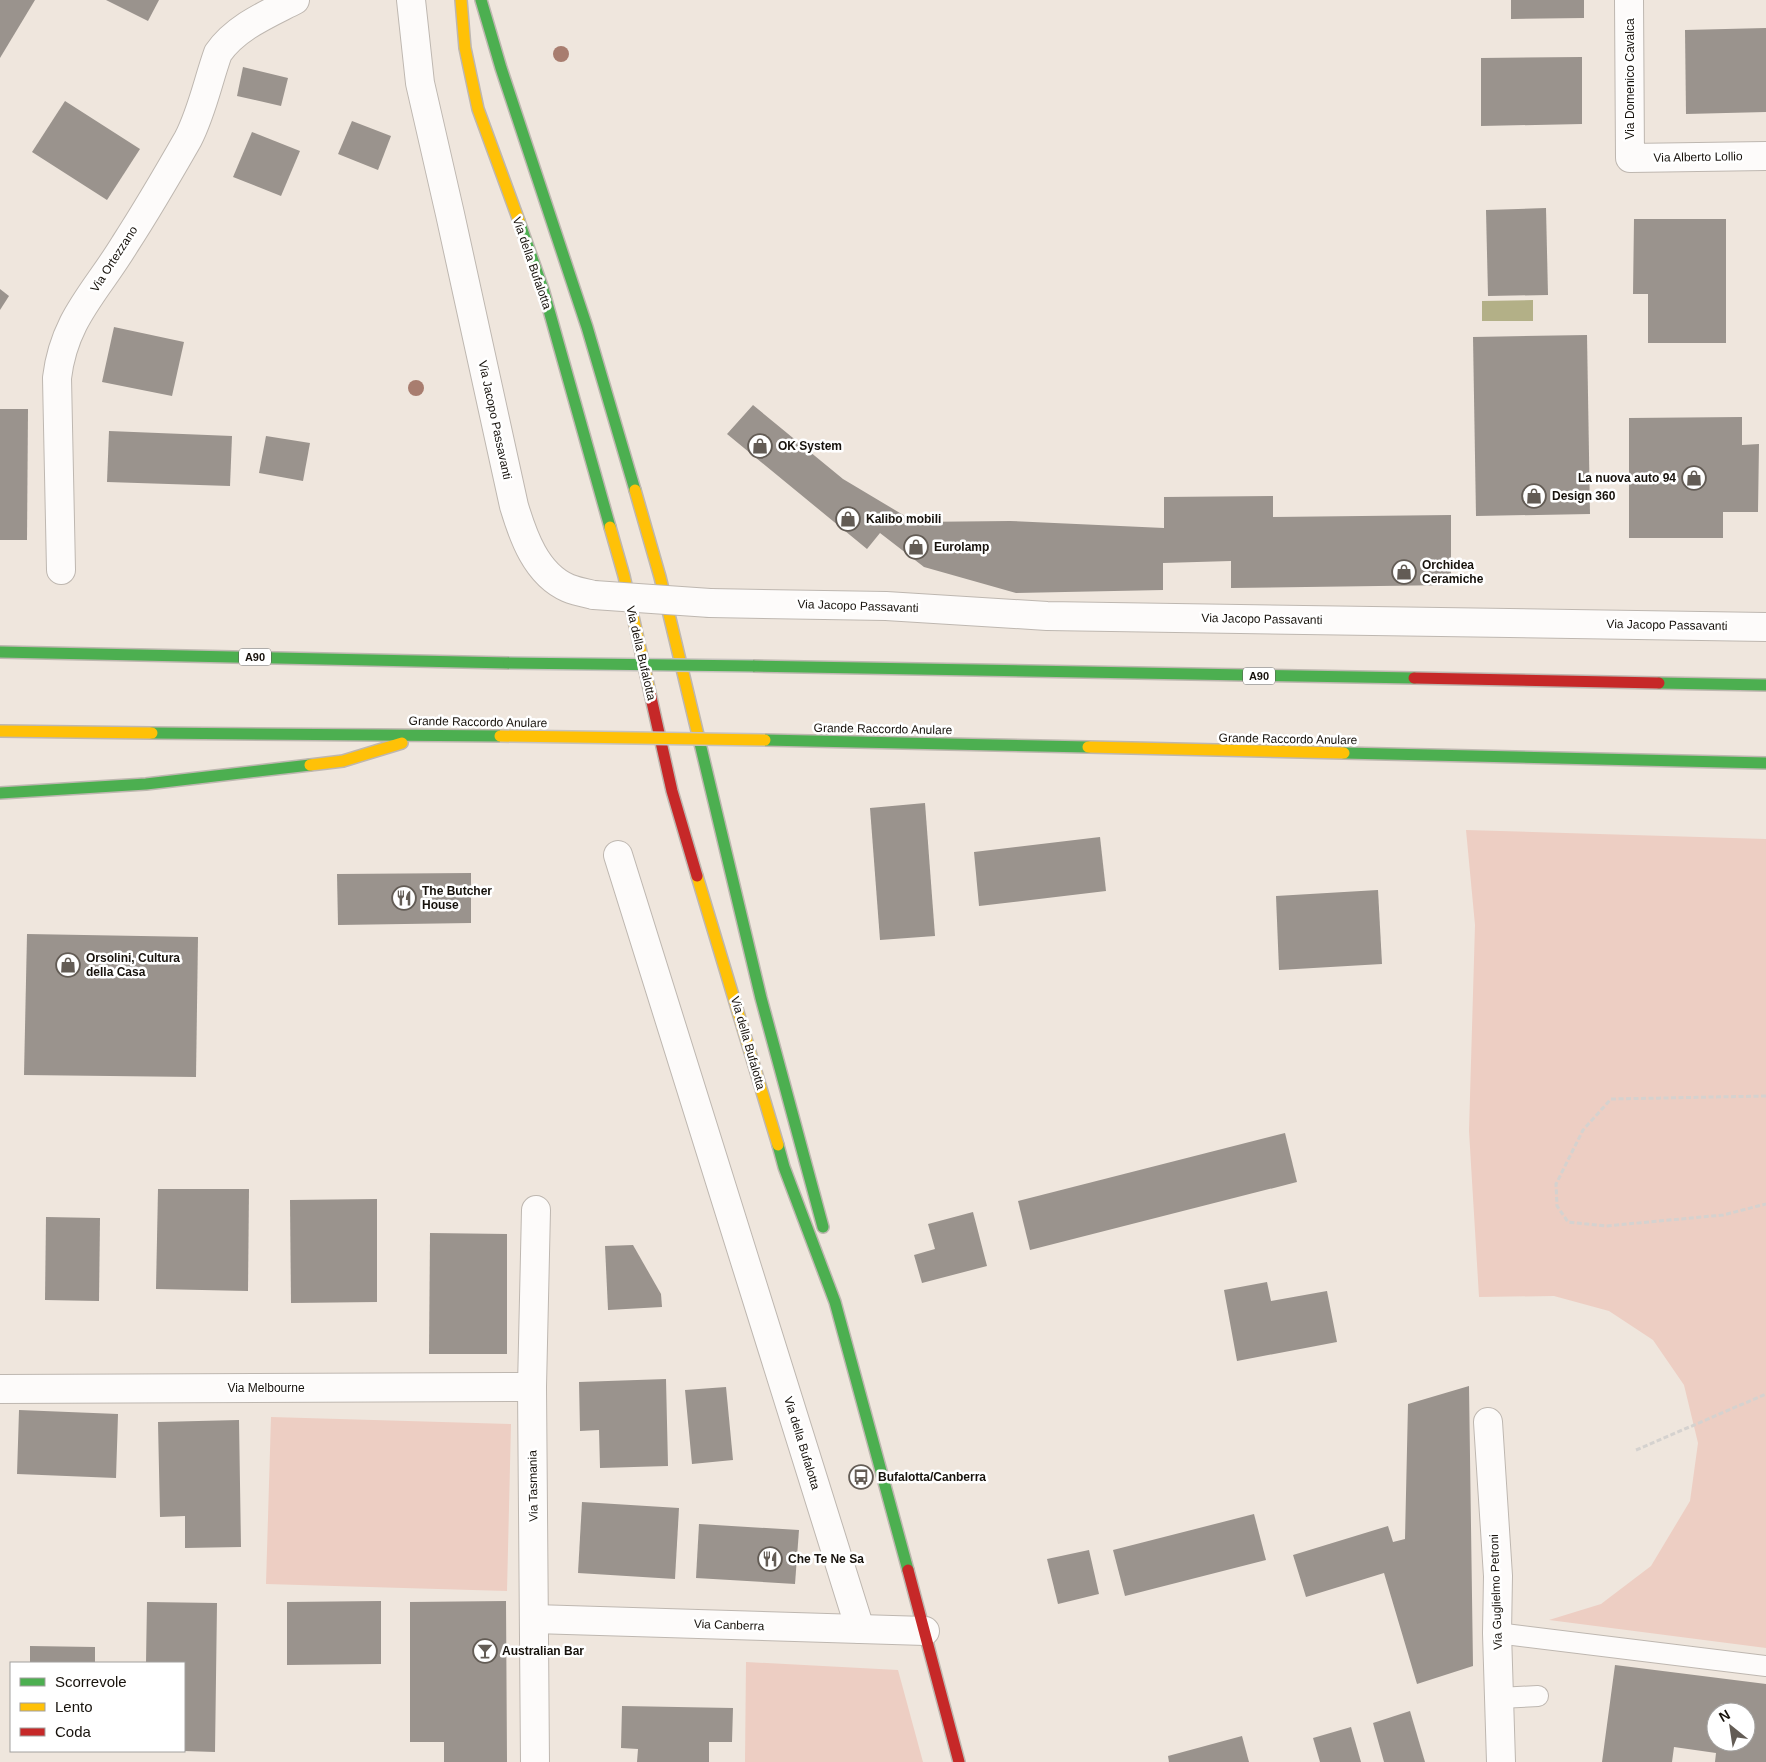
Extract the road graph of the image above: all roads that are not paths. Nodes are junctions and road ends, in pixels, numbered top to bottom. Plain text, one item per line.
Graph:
1 (295, 0) edge
2 (411, 0) edge
3 (461, 0) edge
4 (481, 0) edge
5 (1629, 0) edge
6 (1766, 156) edge
7 (1630, 158) joint
8 (61, 570) dead end
9 (1766, 626) edge
10 (0, 652) edge
11 (1766, 685) edge
12 (0, 730) edge
13 (427, 735) junction
14 (1766, 763) edge
15 (0, 793) edge
16 (618, 855) dead end
17 (536, 1210) dead end
18 (835, 1302) junction
19 (532, 1388) junction
20 (0, 1389) edge
21 (1488, 1422) dead end
22 (534, 1619) junction
23 (860, 1629) junction
24 (925, 1630) junction
25 (1497, 1634) junction
26 (1766, 1666) edge
27 (1538, 1696) dead end
28 (1499, 1698) junction
29 (535, 1762) edge
30 (959, 1762) edge
31 (1501, 1762) edge

1 - 8 street, Via Ortezzano
2 - 9 street, Via Jacopo Passavanti, bridge
3 - 18 main road, Via della Bufalotta
4 - 18 main road, Via della Bufalotta
5 - 7 street, Via Domenico Cavalca
6 - 7 street, Via Alberto Lollio
10 - 11 main road, A90, bridge
12 - 13 main road, Grande Raccordo Anulare
13 - 14 main road, Grande Raccordo Anulare, bridge
13 - 15 main road
16 - 23 street, Via della Bufalotta
17 - 19 street, Via Tasmania
18 - 24 main road, Via della Bufalotta
19 - 20 street, Via Melbourne
19 - 22 street, Via Tasmania
21 - 25 street, Via Guglielmo Petroni
22 - 23 street, Via Canberra
22 - 29 street, Via Tasmania
23 - 24 street, Via Canberra
24 - 30 main road, Via della Bufalotta
25 - 26 lane
25 - 28 street, Via Guglielmo Petroni
27 - 28 lane
28 - 31 street, Via Guglielmo Petroni

